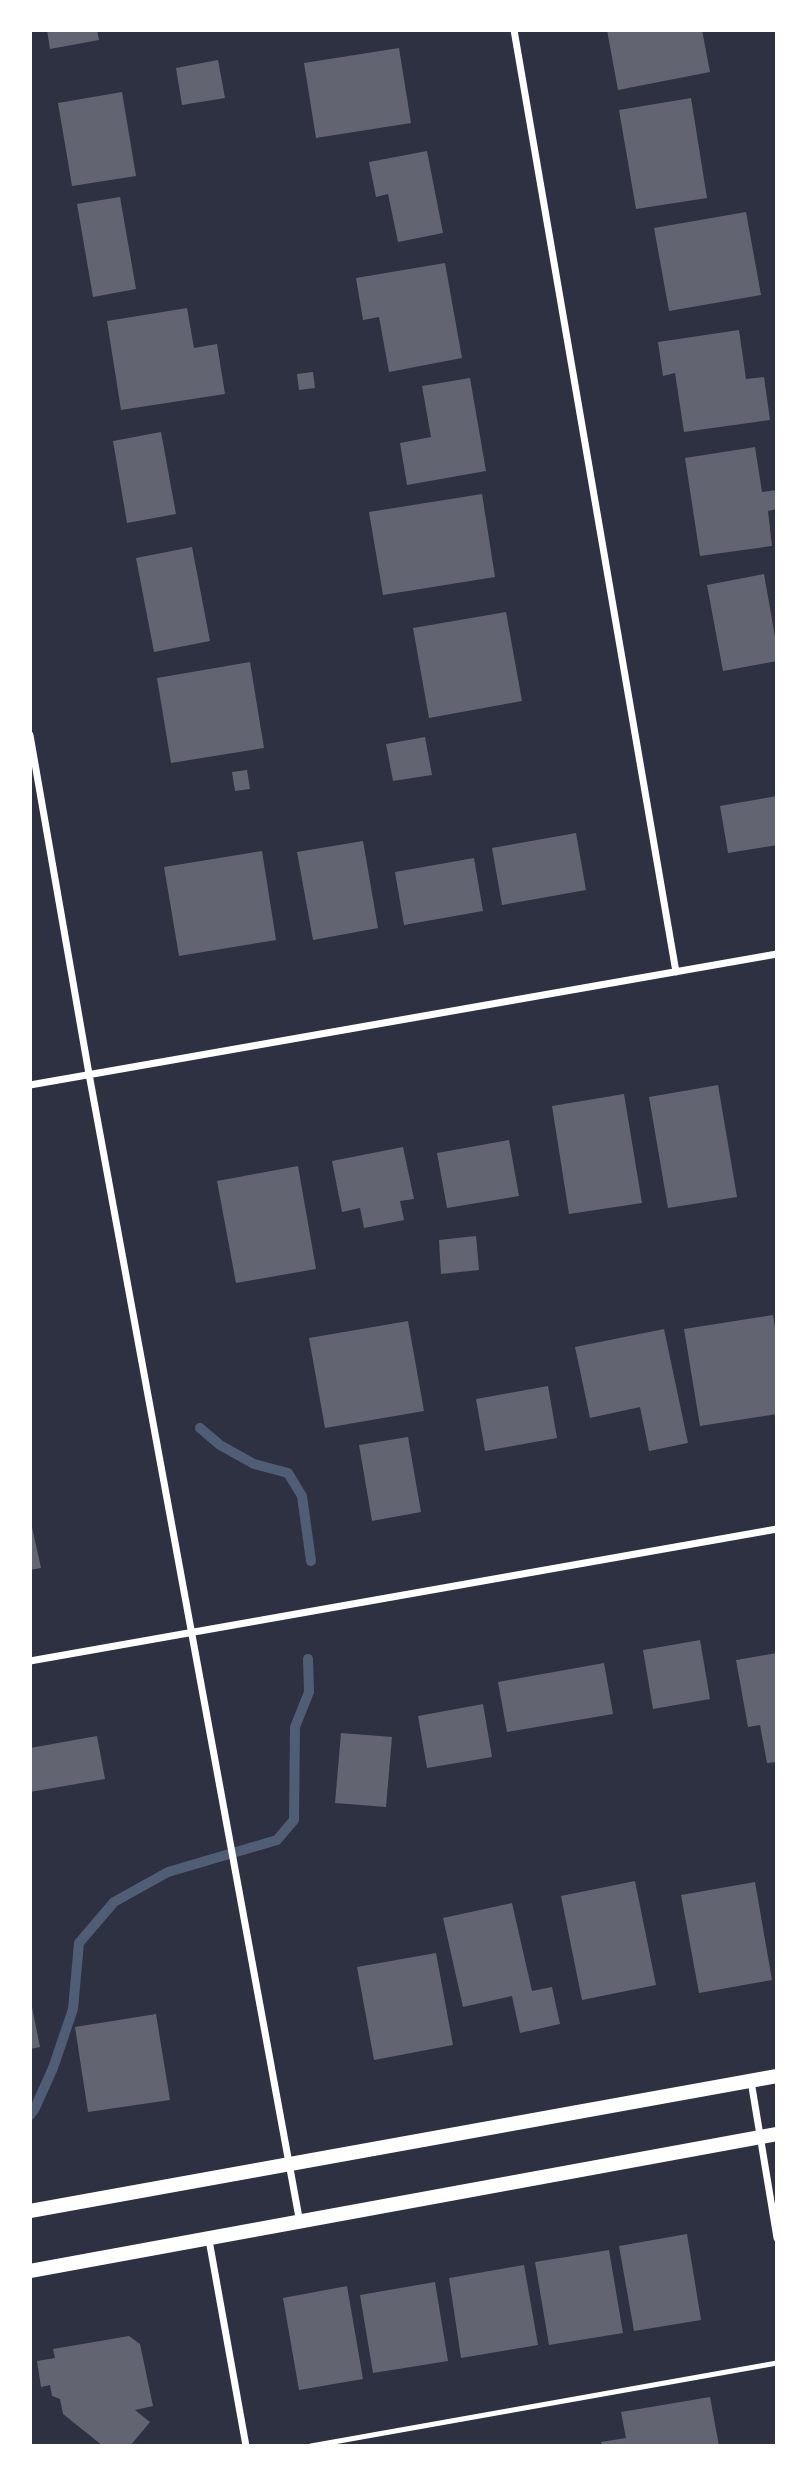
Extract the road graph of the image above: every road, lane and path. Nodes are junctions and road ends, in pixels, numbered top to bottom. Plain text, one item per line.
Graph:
1 (514, 30) edge
2 (30, 735) edge
3 (777, 954) edge
4 (676, 972) junction
5 (89, 1074) junction
6 (30, 1085) edge
7 (777, 1529) edge
8 (191, 1633) junction
9 (30, 1661) edge
10 (777, 2076) edge
11 (751, 2081) junction
12 (777, 2134) edge
13 (760, 2137) junction
14 (290, 2165) junction
15 (30, 2211) edge
16 (300, 2223) junction
17 (777, 2238) edge
18 (209, 2240) junction
19 (30, 2271) edge
20 (777, 2363) edge
21 (246, 2446) edge
22 (311, 2446) edge

1 - 4 street
2 - 5 street
3 - 4 street
4 - 5 street
5 - 6 street
5 - 8 street
7 - 8 street
8 - 9 street
8 - 14 street
10 - 11 main road
11 - 13 street
11 - 14 main road
12 - 13 main road
13 - 16 main road
13 - 17 street
14 - 15 main road
14 - 16 street
16 - 18 main road
18 - 19 main road
18 - 21 street
20 - 22 lane

